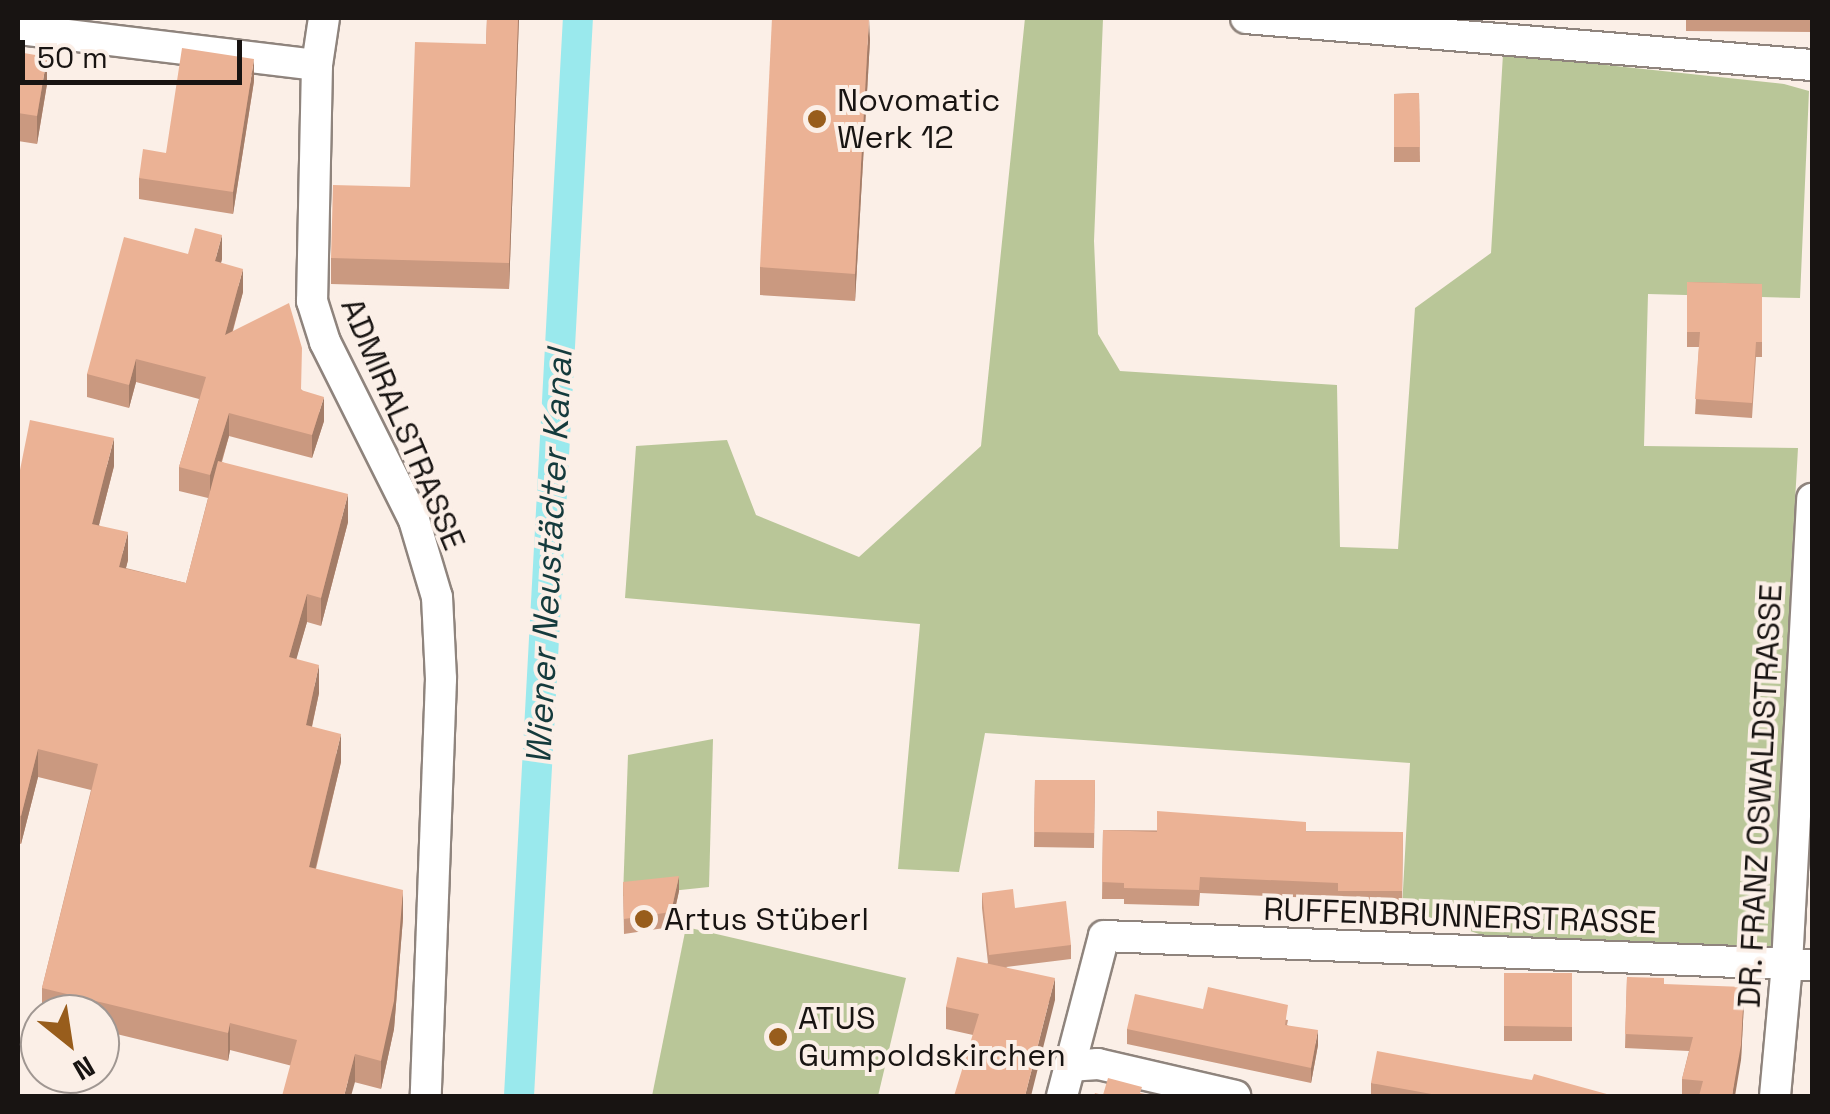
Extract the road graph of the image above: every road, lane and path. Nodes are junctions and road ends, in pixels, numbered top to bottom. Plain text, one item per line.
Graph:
1 (324, 18) edge
2 (1246, 18) edge
3 (18, 28) edge
4 (317, 65) junction
5 (1812, 65) edge
6 (1812, 498) edge
7 (1800, 964) edge
8 (1069, 1066) junction
9 (426, 1096) edge
10 (1062, 1096) edge
11 (1234, 1096) edge
12 (1775, 1096) edge

1 - 4 street, ADMIRALSTRASSE
2 - 5 street
3 - 4 street
4 - 9 street, ADMIRALSTRASSE
6 - 7 street, DR. FRANZ OSWALDSTRASSE
7 - 8 street, RUFFENBRUNNERSTRASSE
7 - 12 street, DR. FRANZ OSWALDSTRASSE
8 - 10 street
8 - 11 street

